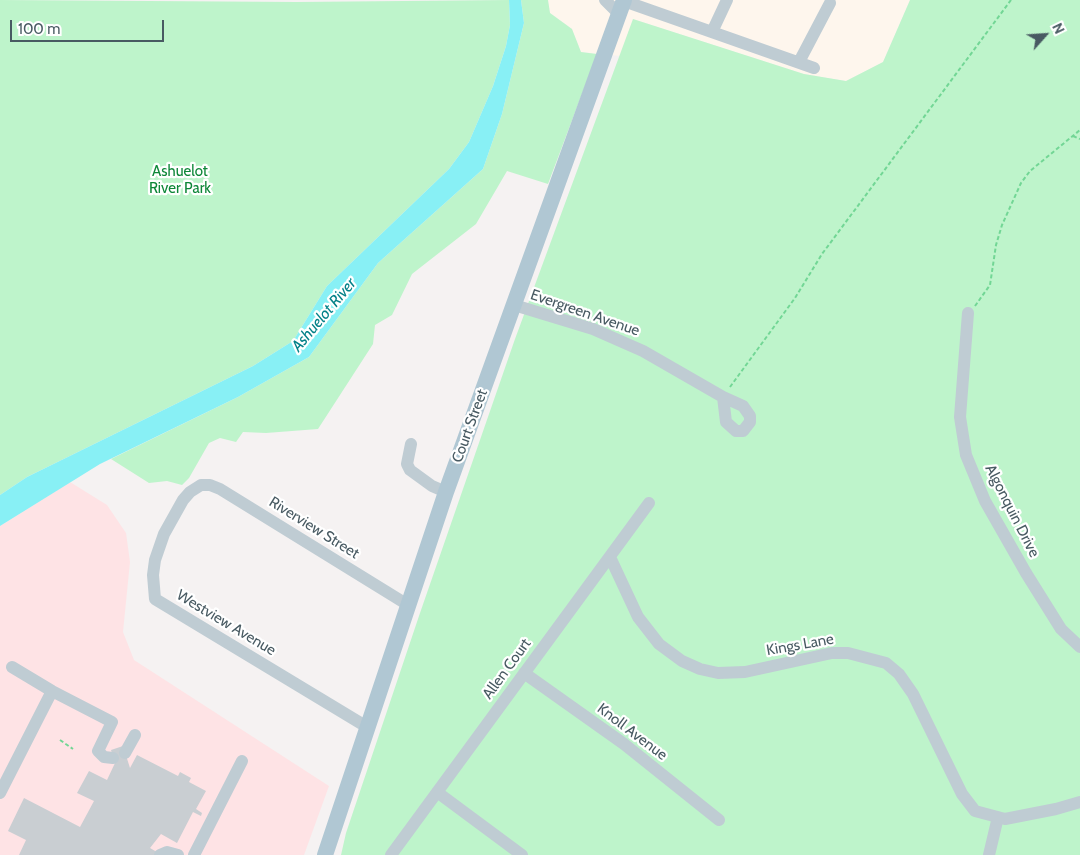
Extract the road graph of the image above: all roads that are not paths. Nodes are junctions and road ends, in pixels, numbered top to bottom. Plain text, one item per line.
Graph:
1 (605, 0) edge
2 (728, 0) edge
3 (830, 3) dead end
4 (622, 5) edge
5 (712, 32) junction
6 (799, 62) junction
7 (814, 68) dead end
8 (514, 306) junction
9 (968, 313) road end
10 (723, 397) road end
11 (411, 444) dead end
12 (201, 485) joint
13 (446, 492) junction
14 (649, 503) dead end
15 (610, 557) junction
16 (408, 605) junction
17 (1080, 647) edge
18 (12, 667) dead end
19 (524, 673) junction
20 (52, 691) junction
21 (367, 727) junction
22 (135, 735) dead end
23 (242, 761) dead end
24 (0, 792) edge
25 (437, 792) junction
26 (1080, 802) edge
27 (998, 817) junction
28 (719, 820) dead end
29 (160, 855) edge
30 (178, 855) edge
31 (194, 855) edge
32 (325, 855) edge
33 (391, 855) edge
34 (522, 855) edge
35 (989, 855) edge

1 - 4 street
2 - 5 street
3 - 6 street
4 - 5 street
4 - 8 main road, Court Street
5 - 6 street
6 - 7 street
8 - 10 street, Evergreen Avenue
8 - 13 main road, Court Street
9 - 17 street, Algonquin Drive
11 - 13 street
12 - 16 street, Riverview Street
12 - 21 street, Westview Avenue
13 - 16 main road, Court Street
14 - 15 street, Allen Court
15 - 19 street, Allen Court
15 - 27 street, Kings Lane
16 - 21 main road, Court Street
18 - 20 street
19 - 25 street, Allen Court
19 - 28 street, Knoll Avenue
20 - 22 street
20 - 24 street
21 - 32 main road, Court Street
23 - 31 street
25 - 33 street, Allen Court
25 - 34 street
26 - 27 street, Kings Lane
27 - 35 street
29 - 30 street

